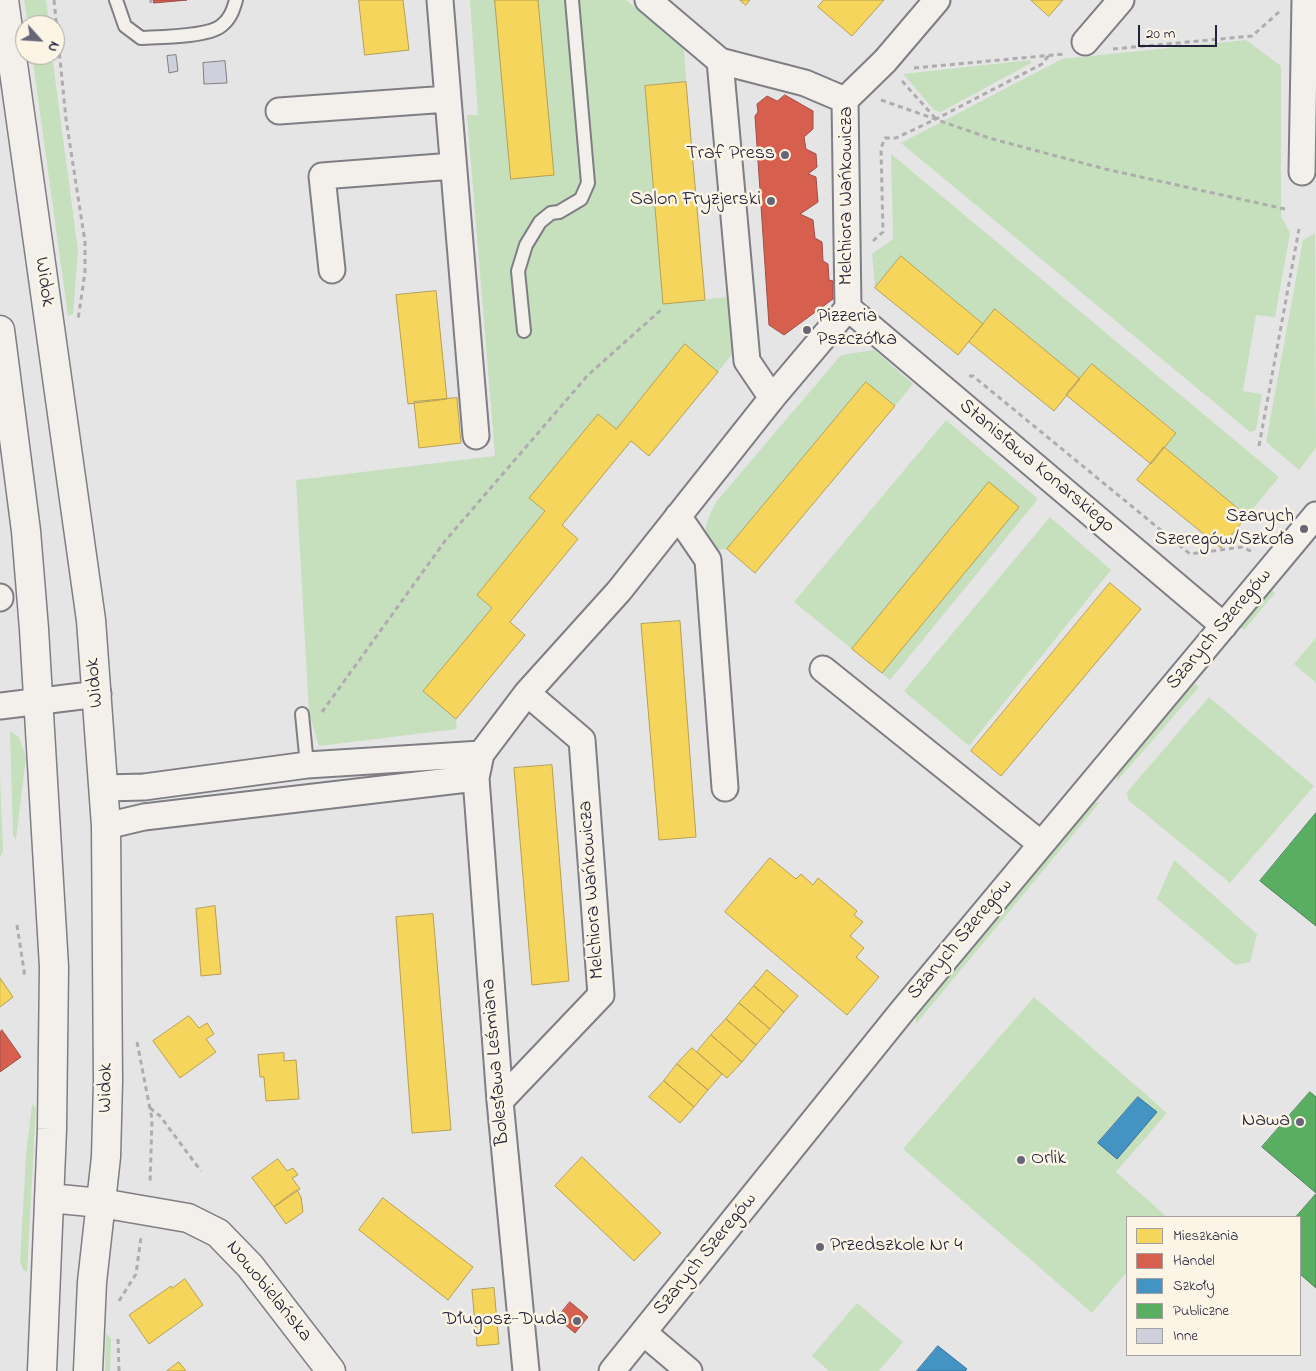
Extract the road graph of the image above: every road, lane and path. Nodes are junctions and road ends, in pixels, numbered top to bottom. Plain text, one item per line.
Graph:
1 (4, 0) edge
2 (116, 0) edge
3 (236, 0) edge
4 (440, 0) edge
5 (572, 0) edge
6 (648, 0) edge
7 (937, 0) edge
8 (1120, 0) edge
9 (1305, 0) edge
10 (1085, 42) dead end
11 (1050, 55) dead end
12 (720, 61) junction
13 (901, 80) dead end
14 (875, 98) dead end
15 (448, 100) junction
16 (845, 100) junction
17 (279, 110) dead end
18 (936, 119) junction
19 (453, 166) junction
20 (1302, 172) dead end
21 (1285, 209) dead end
22 (1299, 229) dead end
23 (870, 243) dead end
24 (332, 270) dead end
25 (848, 308) junction
26 (662, 309) dead end
27 (0, 330) edge
28 (524, 331) dead end
29 (964, 376) dead end
30 (772, 398) junction
31 (476, 436) dead end
32 (1259, 446) dead end
33 (1316, 515) edge
34 (678, 516) junction
35 (1255, 553) dead end
36 (1224, 626) junction
37 (823, 669) dead end
38 (527, 693) junction
39 (98, 694) junction
40 (38, 700) junction
41 (0, 706) edge
42 (302, 714) dead end
43 (304, 736) junction
44 (307, 765) junction
45 (479, 766) junction
46 (104, 788) junction
47 (725, 788) dead end
48 (106, 826) junction
49 (1041, 844) junction
50 (17, 925) dead end
51 (25, 980) dead end
52 (500, 1101) junction
53 (149, 1107) dead end
54 (201, 1171) dead end
55 (49, 1198) junction
56 (101, 1203) junction
57 (142, 1235) dead end
58 (128, 1284) dead end
59 (644, 1333) junction
60 (42, 1371) edge
61 (88, 1371) edge
62 (331, 1371) edge
63 (526, 1371) edge
64 (612, 1371) edge
65 (689, 1371) edge

1 - 39 main road, Widok
2 - 3 lane
4 - 15 street
5 - 28 lane
6 - 12 street
7 - 16 street, Melchiora Wańkowicza
8 - 10 street
9 - 20 street
11 - 18 path
12 - 16 street
12 - 30 street
13 - 18 path
14 - 18 path
15 - 17 street
15 - 19 street
16 - 25 street, Melchiora Wańkowicza
18 - 21 path
18 - 23 path
19 - 24 street
19 - 31 street
22 - 32 path
25 - 30 street, Melchiora Wańkowicza
25 - 36 street, Stanisława Konarskiego
26 - 43 path
27 - 40 main road
29 - 35 path
30 - 34 street, Melchiora Wańkowicza
33 - 36 street, Szarych Szeregów
34 - 38 street, Melchiora Wańkowicza
34 - 47 street
36 - 49 street, Szarych Szeregów
37 - 49 street
38 - 45 street, Melchiora Wańkowicza
38 - 52 street, Melchiora Wańkowicza
39 - 40 street
39 - 46 main road, Widok
40 - 41 street
40 - 55 main road
42 - 43 lane
43 - 44 lane
44 - 45 street
44 - 46 street
45 - 48 street
45 - 52 street, Bolesława Leśmiana
46 - 48 main road, Widok
48 - 56 main road, Widok
49 - 59 street, Szarych Szeregów
50 - 51 path
52 - 63 street, Bolesława Leśmiana
53 - 54 path
55 - 56 main road, Nowobielańska
55 - 60 main road
56 - 61 main road, Widok
56 - 62 main road, Nowobielańska
57 - 58 path
59 - 64 street, Szarych Szeregów
59 - 65 street

